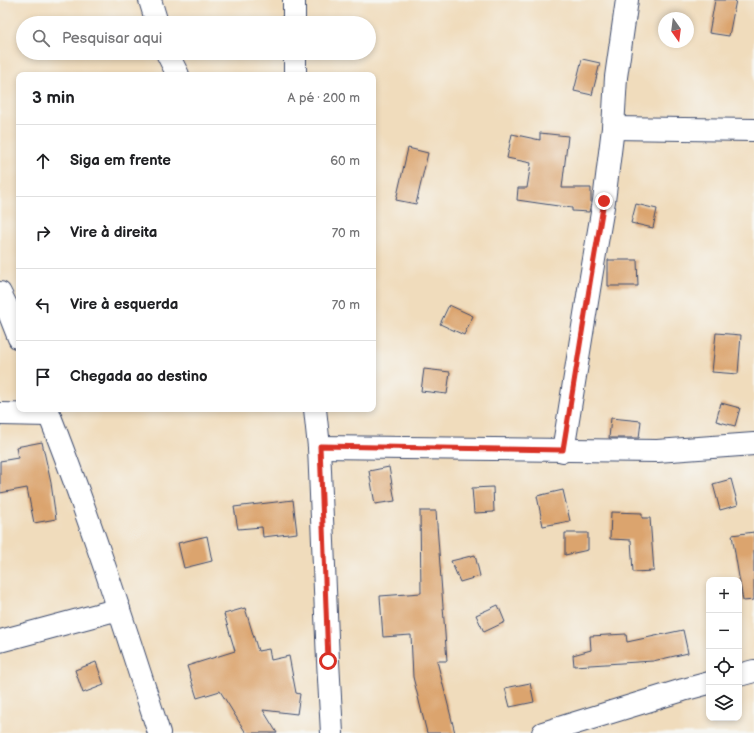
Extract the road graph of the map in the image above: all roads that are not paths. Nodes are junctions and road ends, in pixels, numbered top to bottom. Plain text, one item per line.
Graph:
1 (150, 0) edge
2 (294, 0) edge
3 (627, 0) edge
4 (155, 16) edge
5 (294, 16) edge
6 (170, 60) edge
7 (295, 60) edge
8 (176, 72) edge
9 (295, 72) edge
10 (613, 128) junction
11 (754, 130) edge
12 (0, 293) edge
13 (16, 330) edge
14 (48, 412) edge
15 (316, 412) edge
16 (0, 414) edge
17 (754, 444) edge
18 (320, 446) junction
19 (563, 450) junction
20 (119, 609) junction
21 (0, 641) edge
22 (754, 671) edge
23 (742, 674) edge
24 (706, 684) edge
25 (159, 733) edge
26 (332, 733) edge
27 (543, 733) edge

1 - 4 street
2 - 5 street
3 - 10 street
6 - 8 street
7 - 9 street
10 - 11 street
10 - 19 street
12 - 13 street
14 - 16 street
14 - 20 street
15 - 18 street
17 - 19 street
18 - 19 street
18 - 26 street
20 - 21 street
20 - 25 street
22 - 23 street
24 - 27 street

